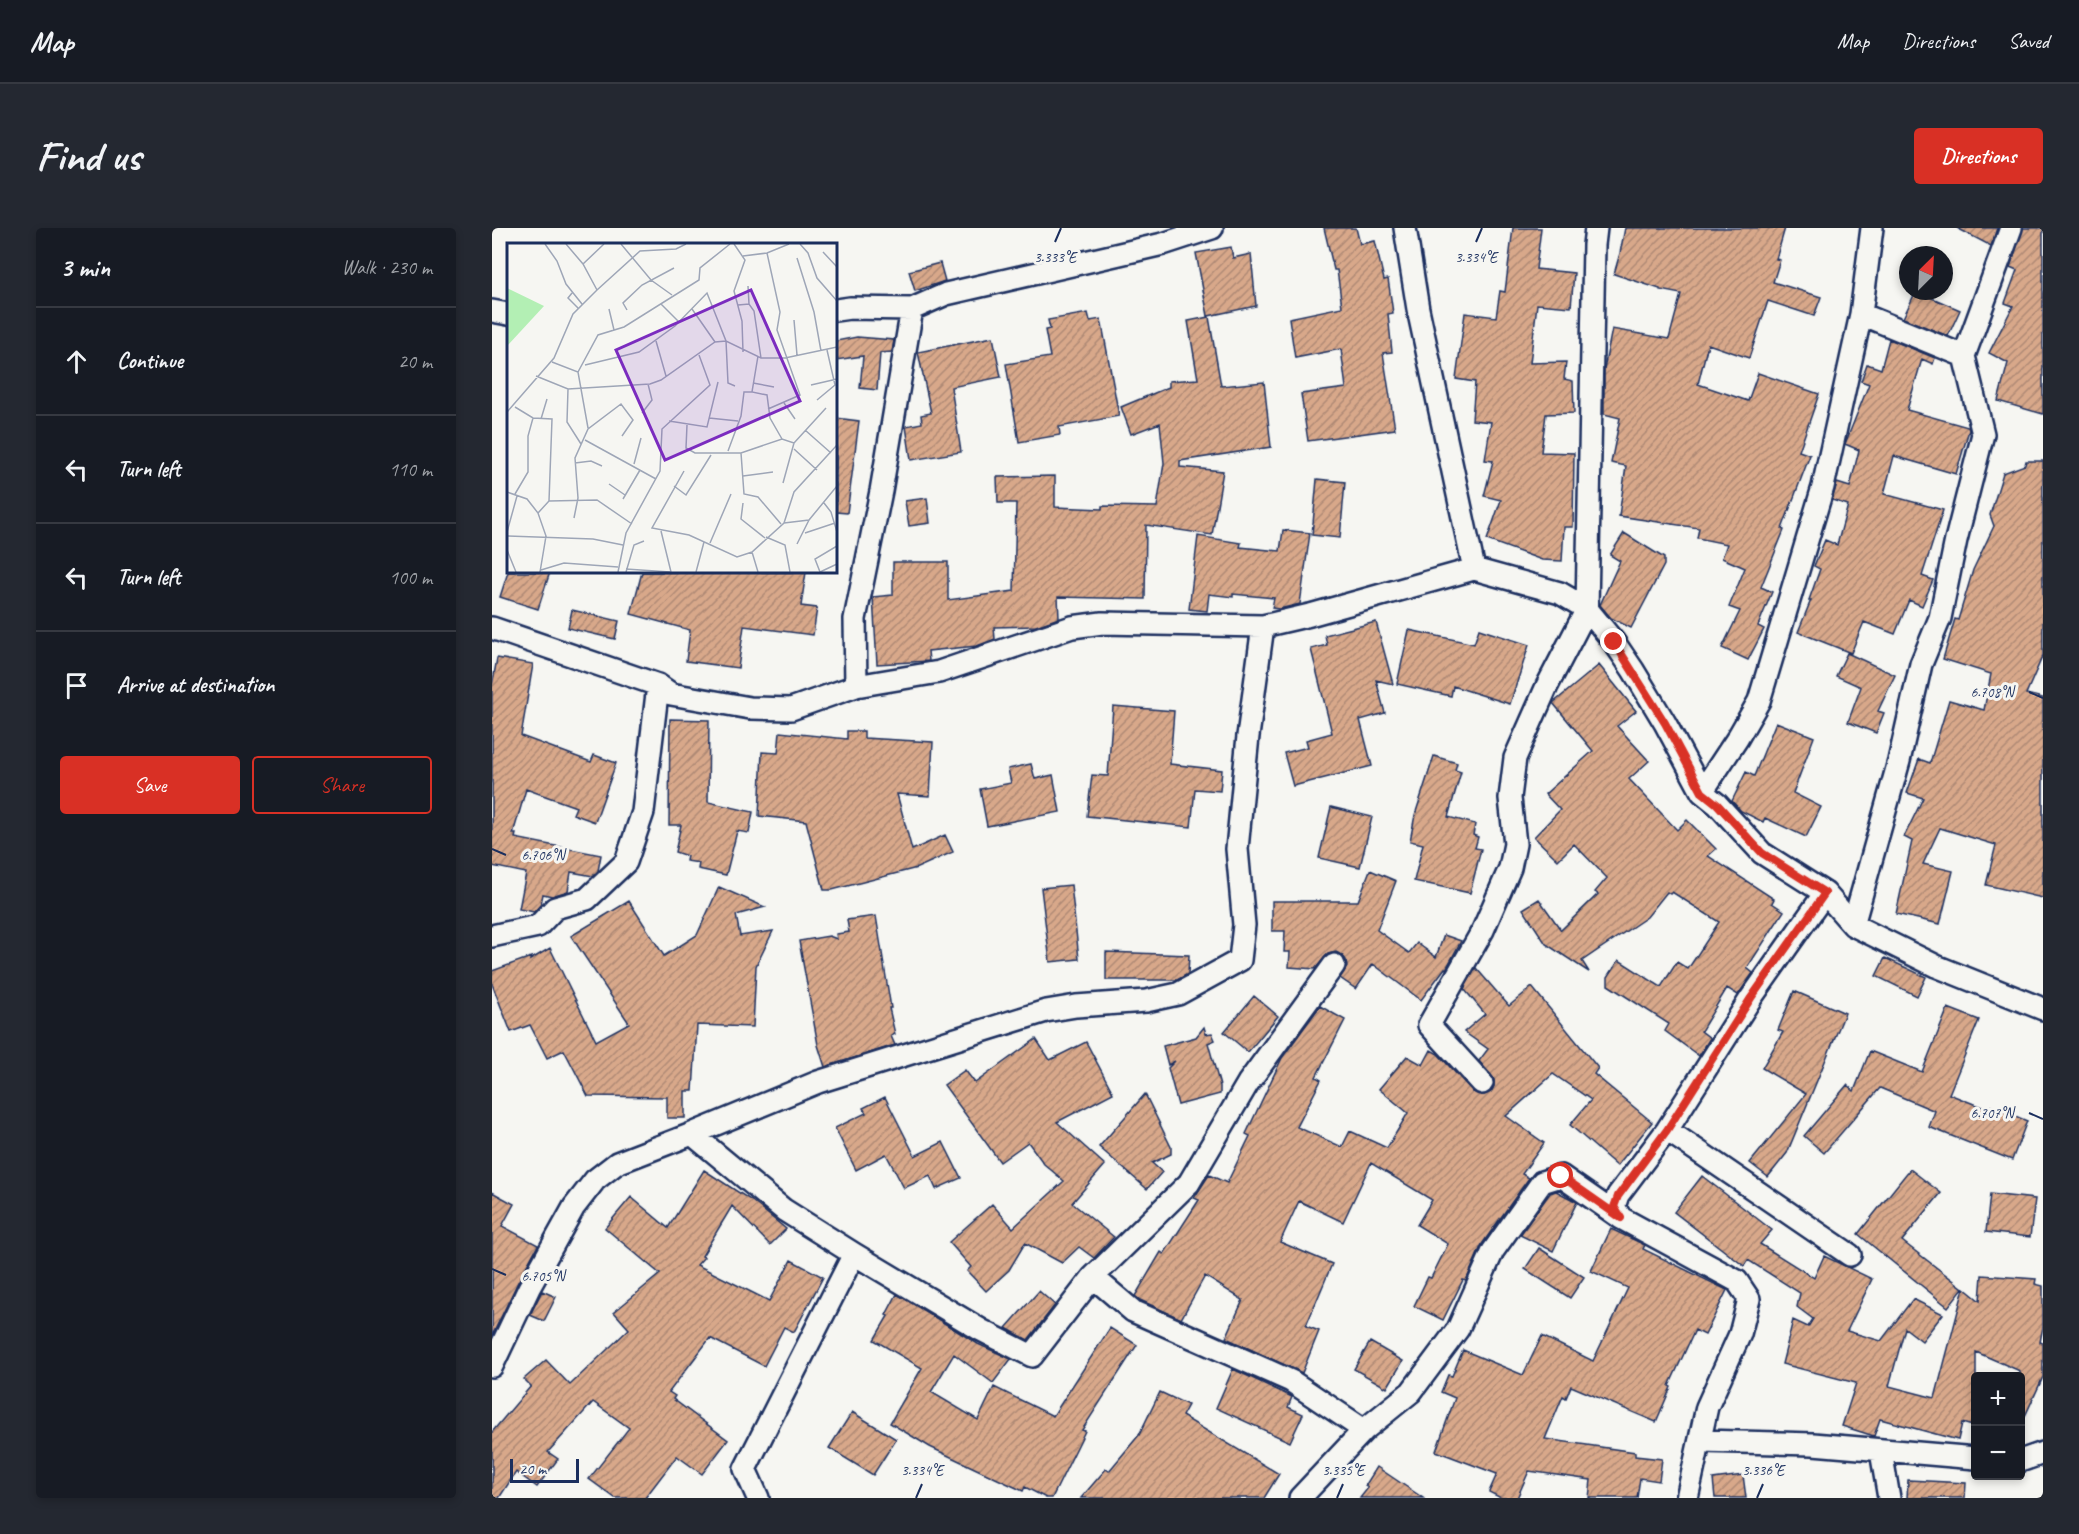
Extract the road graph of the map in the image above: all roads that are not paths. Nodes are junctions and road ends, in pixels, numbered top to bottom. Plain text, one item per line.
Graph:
1 (1212, 228) edge
2 (1405, 228) edge
3 (1596, 228) edge
4 (1872, 228) edge
5 (2011, 228) edge
6 (912, 309) junction
7 (837, 310) edge
8 (492, 311) edge
9 (507, 314) edge
10 (1861, 314) junction
11 (1964, 356) junction
12 (1474, 568) junction
13 (1587, 609) junction
14 (1263, 626) junction
15 (492, 628) edge
16 (658, 685) junction
17 (856, 686) junction
18 (1702, 792) junction
19 (1825, 893) junction
20 (1853, 925) junction
21 (492, 936) edge
22 (1334, 965) dead end
23 (2043, 1009) edge
24 (1482, 1083) dead end
25 (1667, 1130) junction
26 (692, 1134) junction
27 (1621, 1218) junction
28 (854, 1254) junction
29 (1850, 1255) dead end
30 (1093, 1277) junction
31 (492, 1366) edge
32 (1364, 1430) junction
33 (1701, 1442) junction
34 (1881, 1451) junction
35 (2043, 1453) edge
36 (1971, 1458) edge
37 (2025, 1459) edge
38 (758, 1498) edge
39 (1300, 1498) edge
40 (1687, 1498) edge
41 (1889, 1498) edge

1 - 6 street
2 - 12 street
3 - 13 street
4 - 10 street
5 - 11 street
6 - 7 street
6 - 17 street
8 - 9 street
10 - 11 street
10 - 18 street
11 - 20 street
12 - 13 street
12 - 14 street
13 - 18 street
13 - 24 street
14 - 17 street
14 - 26 street
15 - 16 street
16 - 17 street
16 - 21 street
18 - 19 street
19 - 20 street
19 - 25 street
20 - 23 street
22 - 30 street
25 - 27 street
25 - 29 street
26 - 28 street
26 - 31 street
27 - 32 street
27 - 33 street
28 - 30 street
28 - 38 street
30 - 32 street
32 - 39 street
33 - 34 street
33 - 40 street
34 - 36 street
34 - 41 street
35 - 37 street

